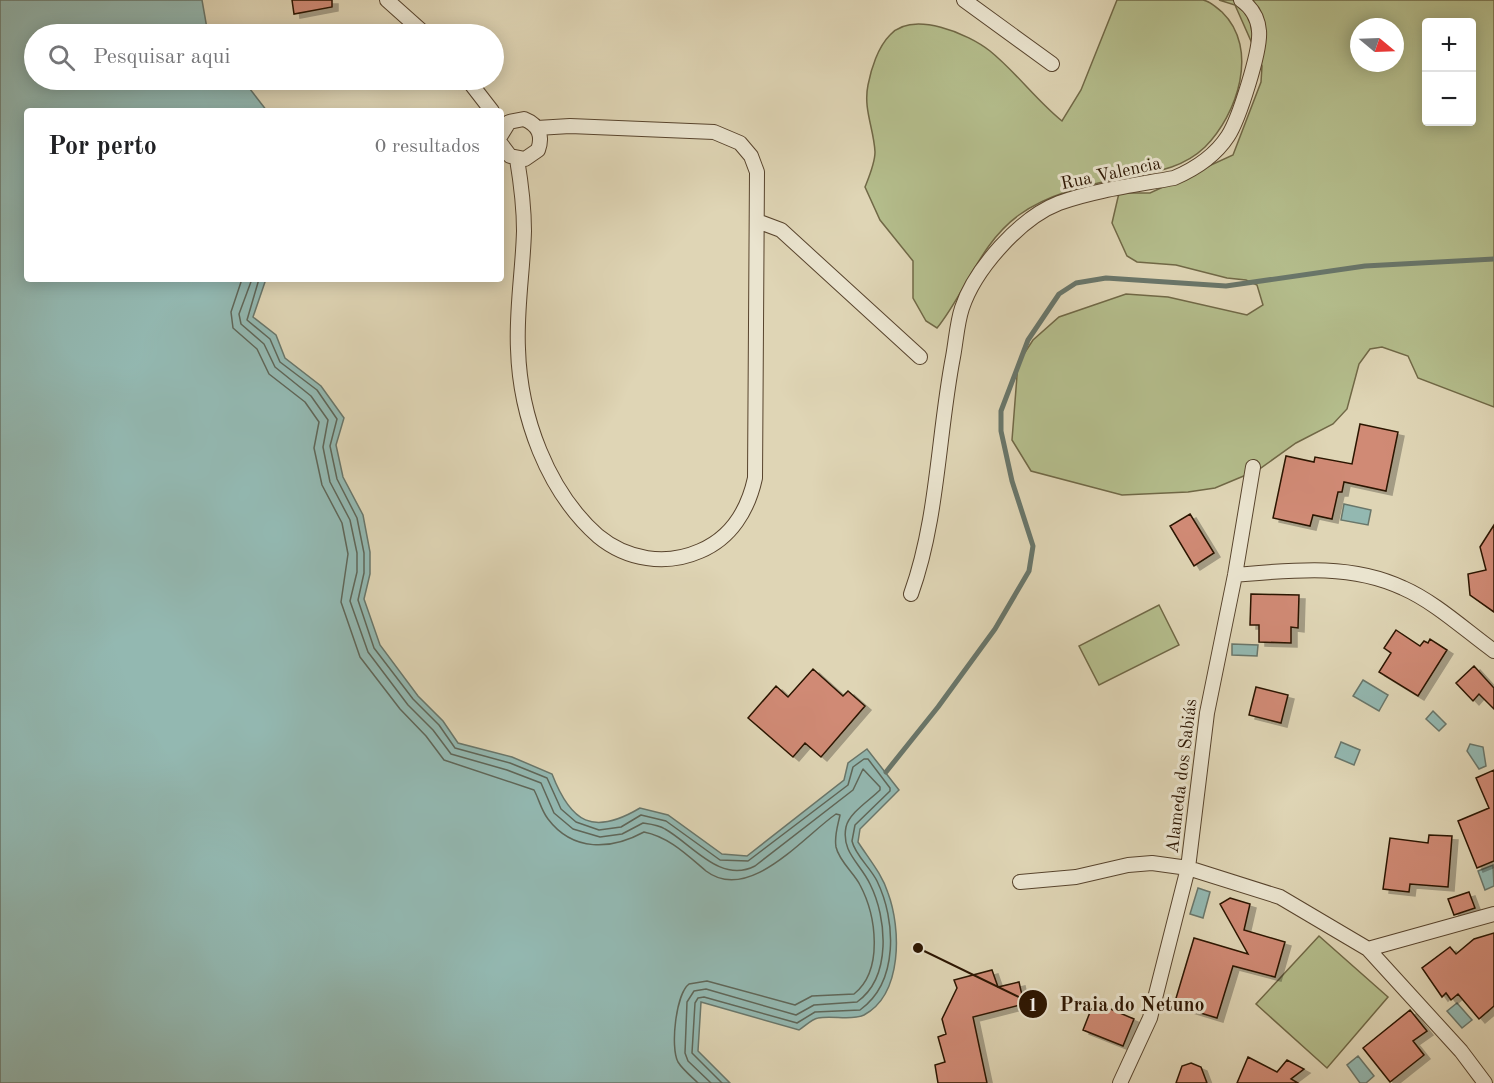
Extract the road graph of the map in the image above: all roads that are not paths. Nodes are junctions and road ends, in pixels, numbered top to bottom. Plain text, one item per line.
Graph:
1 (387, 0) edge
2 (964, 0) edge
3 (1241, 0) edge
4 (414, 24) edge
5 (1052, 64) dead end
6 (476, 90) edge
7 (490, 108) edge
8 (504, 128) edge
9 (537, 128) junction
10 (504, 148) edge
11 (517, 159) junction
12 (757, 221) junction
13 (920, 357) dead end
14 (1253, 467) dead end
15 (1235, 575) junction
16 (911, 594) dead end
17 (1494, 651) edge
18 (1188, 868) junction
19 (1020, 882) dead end
20 (1494, 914) edge
21 (1368, 949) junction
22 (1120, 1083) edge
23 (1485, 1083) edge

1 - 4 street
2 - 5 street
3 - 16 street, Rua Valencia
6 - 7 street
8 - 9 street
9 - 11 street
9 - 12 street
10 - 11 street
11 - 12 street
12 - 13 street
14 - 15 street, Alameda dos Sabiás
15 - 17 street
15 - 18 street, Alameda dos Sabiás
18 - 19 street
18 - 21 street
18 - 22 street, Alameda dos Sabiás
20 - 21 street
21 - 23 street

